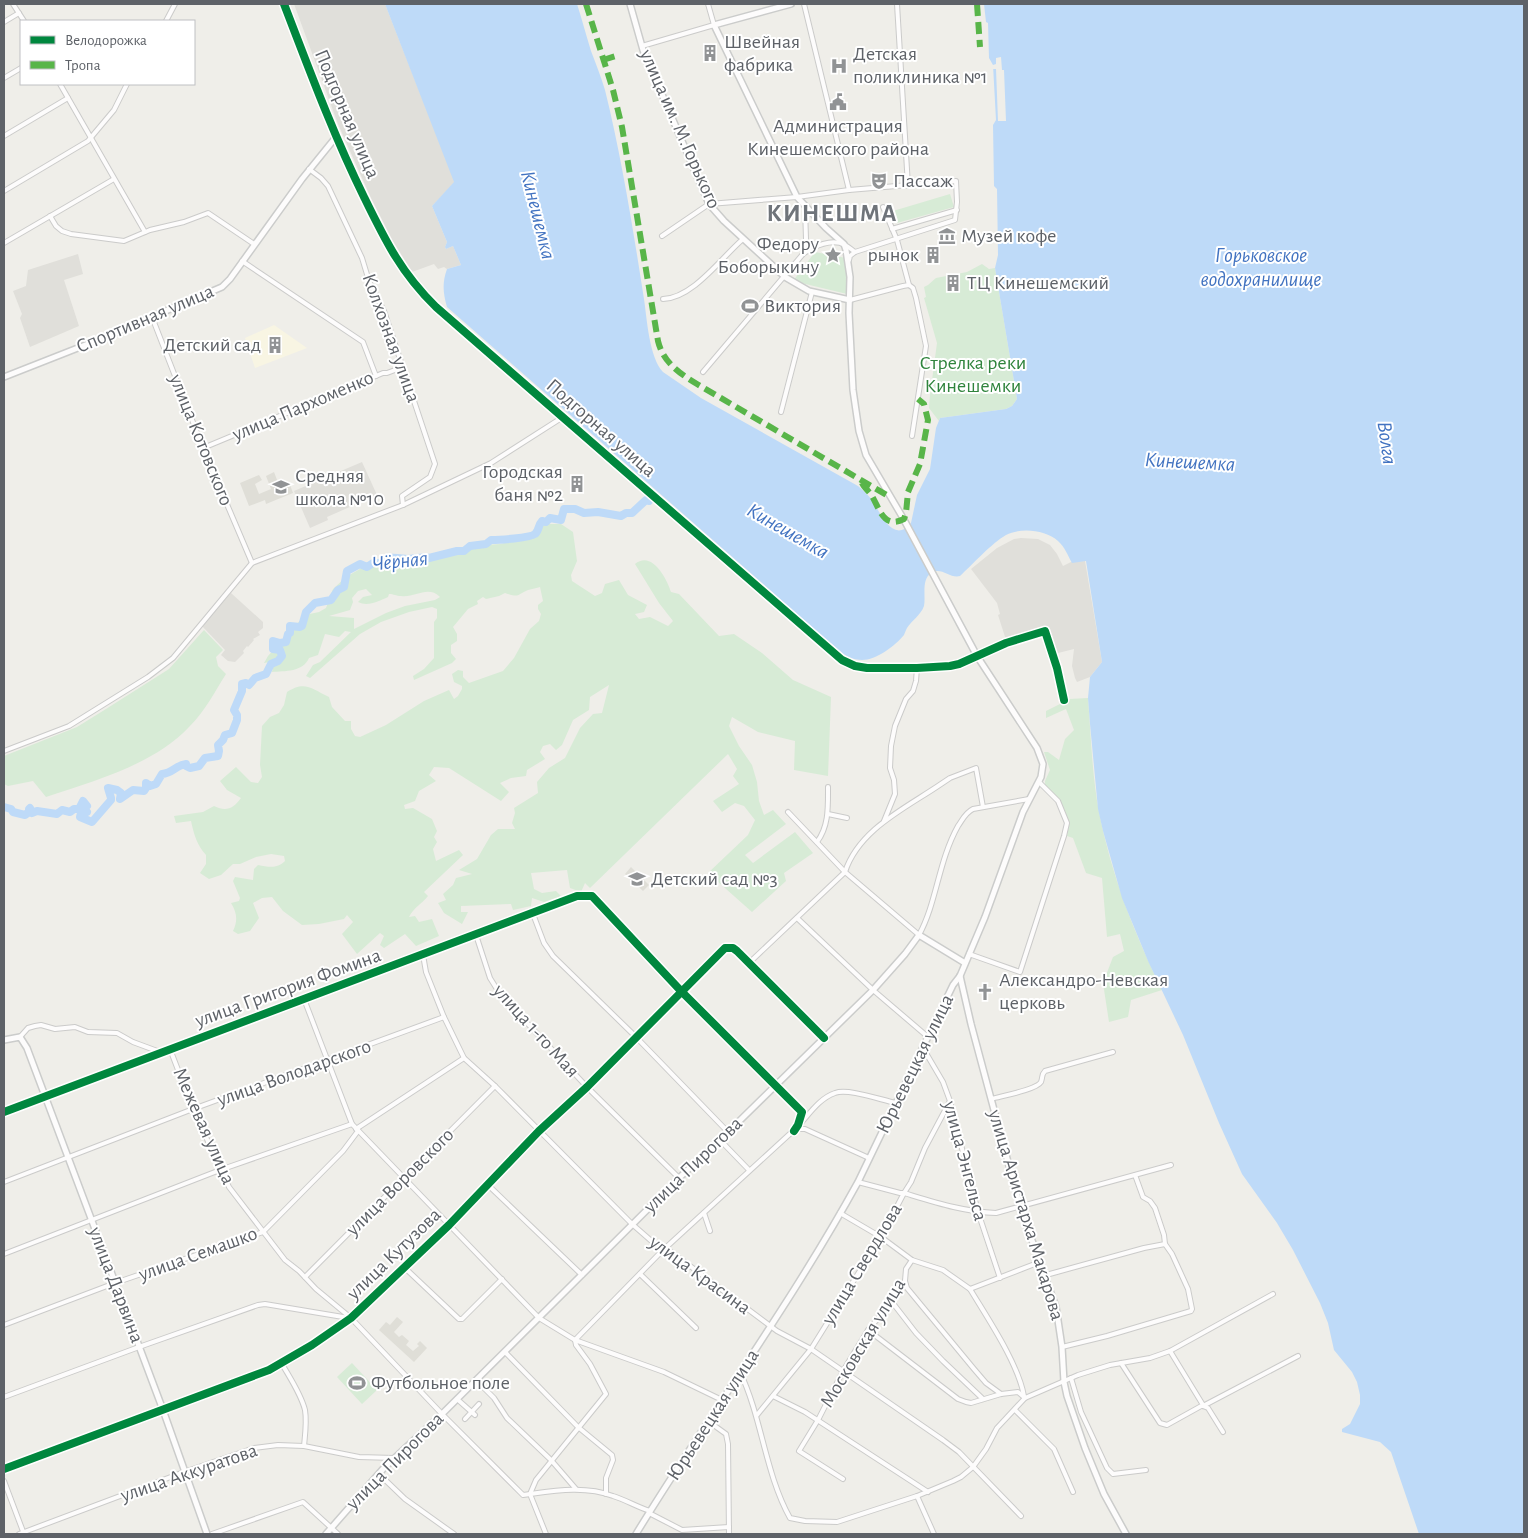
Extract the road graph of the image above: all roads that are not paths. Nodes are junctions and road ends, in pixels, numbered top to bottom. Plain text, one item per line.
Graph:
1 (13, 4) edge
2 (175, 4) edge
3 (284, 4) edge
4 (630, 4) edge
5 (708, 4) edge
6 (790, 4) edge
7 (804, 4) edge
8 (897, 4) edge
9 (19, 13) junction
10 (23, 20) edge
11 (167, 20) edge
12 (4, 22) edge
13 (714, 26) junction
14 (642, 46) junction
15 (20, 69) edge
16 (4, 78) edge
17 (61, 85) edge
18 (126, 85) edge
19 (68, 98) junction
20 (4, 136) edge
21 (336, 137) junction
22 (91, 138) junction
23 (309, 169) junction
24 (114, 179) junction
25 (908, 186) junction
26 (849, 190) junction
27 (4, 191) edge
28 (797, 197) junction
29 (709, 204) junction
30 (805, 207) junction
31 (883, 207) dead end
32 (956, 210) junction
33 (50, 216) junction
34 (892, 229) junction
35 (145, 232) junction
36 (662, 236) dead end
37 (742, 239) junction
38 (896, 240) junction
39 (4, 243) edge
40 (254, 244) junction
41 (844, 244) junction
42 (856, 252) junction
43 (803, 254) junction
44 (849, 260) junction
45 (242, 261) junction
46 (785, 277) junction
47 (909, 285) junction
48 (812, 292) junction
49 (663, 299) dead end
50 (850, 300) junction
51 (152, 317) junction
52 (403, 367) junction
53 (703, 372) dead end
54 (376, 376) junction
55 (4, 377) edge
56 (781, 412) dead end
57 (563, 417) junction
58 (912, 436) dead end
59 (204, 448) junction
60 (403, 505) junction
61 (252, 563) junction
62 (977, 656) junction
63 (916, 668) junction
64 (1064, 700) dead end
65 (4, 751) edge
66 (1039, 782) junction
67 (828, 787) dead end
68 (1030, 799) junction
69 (983, 807) junction
70 (788, 812) dead end
71 (828, 814) junction
72 (847, 818) dead end
73 (883, 823) junction
74 (817, 842) junction
75 (845, 872) junction
76 (533, 914) junction
77 (797, 918) junction
78 (476, 935) junction
79 (919, 936) junction
80 (423, 954) junction
81 (970, 954) junction
82 (749, 963) junction
83 (966, 963) junction
84 (960, 976) junction
85 (873, 990) junction
86 (681, 991) junction
87 (304, 999) junction
88 (444, 1017) junction
89 (20, 1037) junction
90 (636, 1037) junction
91 (928, 1037) junction
92 (824, 1038) junction
93 (4, 1040) edge
94 (923, 1048) junction
95 (170, 1049) junction
96 (161, 1052) junction
97 (1113, 1052) dead end
98 (464, 1058) junction
99 (328, 1061) junction
100 (775, 1085) junction
101 (495, 1086) junction
102 (587, 1087) junction
103 (45, 1097) junction
104 (991, 1099) junction
105 (950, 1101) junction
106 (896, 1103) junction
107 (193, 1110) junction
108 (4, 1112) edge
109 (352, 1124) junction
110 (798, 1125) junction
111 (357, 1130) junction
112 (794, 1130) junction
113 (539, 1131) junction
114 (728, 1132) junction
115 (720, 1140) junction
116 (68, 1158) junction
117 (869, 1158) junction
118 (1171, 1165) dead end
119 (220, 1170) junction
120 (749, 1170) junction
121 (1135, 1174) junction
122 (404, 1178) junction
123 (679, 1178) junction
124 (4, 1182) edge
125 (858, 1182) junction
126 (488, 1185) junction
127 (904, 1193) junction
128 (1020, 1207) junction
129 (978, 1212) junction
130 (704, 1213) junction
131 (840, 1213) junction
132 (91, 1220) junction
133 (632, 1224) junction
134 (449, 1225) junction
135 (263, 1232) junction
136 (710, 1232) dead end
137 (881, 1237) junction
138 (1165, 1244) junction
139 (666, 1248) junction
140 (4, 1254) edge
141 (912, 1260) junction
142 (1040, 1262) junction
143 (405, 1268) junction
144 (640, 1274) junction
145 (582, 1275) junction
146 (1046, 1275) junction
147 (305, 1277) junction
148 (1000, 1278) junction
149 (502, 1280) junction
150 (904, 1281) junction
151 (115, 1283) junction
152 (970, 1289) junction
153 (1273, 1294) dead end
154 (892, 1302) junction
155 (351, 1318) junction
156 (540, 1318) junction
157 (4, 1325) edge
158 (770, 1326) junction
159 (696, 1328) dead end
160 (868, 1330) junction
161 (575, 1340) junction
162 (139, 1347) junction
163 (1062, 1347) junction
164 (811, 1349) junction
165 (1170, 1351) junction
166 (505, 1352) junction
167 (1298, 1356) dead end
168 (1121, 1363) junction
169 (282, 1364) junction
170 (843, 1370) junction
171 (740, 1372) junction
172 (1071, 1378) junction
173 (476, 1380) junction
174 (1064, 1382) junction
175 (1001, 1394) junction
176 (773, 1396) junction
177 (4, 1397) edge
178 (1024, 1397) junction
179 (457, 1399) junction
180 (983, 1399) junction
181 (722, 1400) junction
182 (479, 1404) dead end
183 (1203, 1406) junction
184 (162, 1410) junction
185 (1015, 1410) junction
186 (442, 1414) junction
187 (473, 1414) junction
188 (757, 1415) junction
189 (465, 1419) dead end
190 (818, 1420) junction
191 (708, 1421) junction
192 (578, 1427) junction
193 (1223, 1432) dead end
194 (304, 1446) junction
195 (394, 1458) junction
196 (551, 1460) junction
197 (973, 1467) junction
198 (4, 1468) edge
199 (1146, 1470) dead end
200 (184, 1472) junction
201 (379, 1474) junction
202 (843, 1479) dead end
203 (4, 1481) edge
204 (576, 1489) junction
205 (928, 1492) junction
206 (1073, 1492) dead end
207 (530, 1494) junction
208 (606, 1494) junction
209 (917, 1496) junction
210 (649, 1512) junction
211 (1021, 1516) dead end
212 (729, 1527) junction
213 (331, 1529) junction
214 (22, 1534) edge
215 (207, 1534) edge
216 (212, 1534) edge
217 (326, 1534) edge
218 (338, 1534) edge
219 (454, 1534) edge
220 (546, 1534) edge
221 (636, 1534) edge
222 (729, 1534) edge
223 (934, 1534) edge
224 (1126, 1534) edge

1 - 9 street
2 - 11 street
3 - 21 street, Подгорная улица
4 - 14 street, улица им. М.Горького
5 - 13 street
6 - 13 street
7 - 26 street
8 - 25 street
9 - 10 street
9 - 12 street
13 - 14 street
13 - 28 street
14 - 29 street, улица им. М.Горького
15 - 16 street
17 - 19 street
18 - 22 street
19 - 20 street
19 - 22 street
21 - 23 street, Спортивная улица
21 - 57 street, Подгорная улица
22 - 24 street
22 - 27 street
23 - 40 street, Спортивная улица
23 - 52 street, Колхозная улица
24 - 33 street
24 - 35 street
25 - 26 street
25 - 32 street
26 - 28 street
28 - 29 street
28 - 30 street
29 - 36 street
29 - 37 street, улица им. М.Горького
30 - 41 street
30 - 43 street
31 - 34 street
32 - 34 street
32 - 38 street
33 - 35 street
33 - 39 street
34 - 38 street
35 - 40 street
37 - 46 street, улица им. М.Горького
37 - 49 street
38 - 42 street
38 - 47 street
40 - 45 street, Спортивная улица
41 - 42 street
41 - 43 street
41 - 44 street, Юрьевецкая улица
42 - 44 street
43 - 46 street
44 - 50 street, Юрьевецкая улица
45 - 51 street, Спортивная улица
45 - 54 street
46 - 48 street, улица им. М.Горького
46 - 53 street
47 - 50 street, улица им. М.Горького
47 - 58 street
48 - 50 street, улица им. М.Горького
48 - 56 street
50 - 62 street, Юрьевецкая улица
51 - 55 street, Спортивная улица
51 - 59 street, улица Котовского
52 - 54 street, улица Пархоменко
52 - 60 street, Колхозная улица
54 - 59 street, улица Пархоменко
57 - 60 street
57 - 63 street, Подгорная улица
59 - 61 street, улица Котовского
60 - 61 street
61 - 65 street
62 - 63 street, Подгорная улица
62 - 64 street, Подгорная улица
62 - 66 street, Юрьевецкая улица
63 - 73 street
66 - 68 street, Юрьевецкая улица
66 - 81 street
67 - 71 street
68 - 69 street, улица Пирогова
68 - 81 street, Юрьевецкая улица
69 - 73 street
69 - 79 street, улица Пирогова
70 - 74 street
71 - 72 street
71 - 74 street
73 - 75 street
74 - 75 street
75 - 77 street
75 - 79 street
76 - 78 street, улица Григория Фомина
76 - 86 street, улица Григория Фомина
76 - 90 street
77 - 82 street
77 - 85 street
78 - 80 street, улица Григория Фомина
78 - 102 street, улица 1-го Мая
79 - 83 street
79 - 85 street, улица Пирогова
80 - 87 street, улица Григория Фомина
80 - 88 street, улица Красина
81 - 83 street, Юрьевецкая улица
82 - 86 street, улица Кутузова
82 - 92 street
83 - 84 street, Юрьевецкая улица
84 - 91 street, Юрьевецкая улица
84 - 104 street, улица Аристарха Макарова
85 - 91 street
85 - 92 street, улица Пирогова
86 - 90 street, улица Кутузова
86 - 100 street
87 - 95 street, улица Григория Фомина
87 - 99 street
88 - 98 street, улица Красина
88 - 99 street, улица Володарского
89 - 93 street
89 - 96 street
89 - 103 street, улица Дарвина
90 - 102 street, улица Кутузова
90 - 114 street
91 - 94 street, Юрьевецкая улица
92 - 100 street, улица Пирогова
94 - 105 street, улица Энгельса
94 - 106 street, Юрьевецкая улица
95 - 96 street, улица Григория Фомина
95 - 107 street, Межевая улица
96 - 103 street, улица Григория Фомина
97 - 104 street
98 - 101 street, улица Красина
98 - 111 street, улица Семашко
99 - 107 street, улица Володарского
99 - 109 street
100 - 110 street
100 - 114 street, улица Пирогова
101 - 113 street, улица Красина
101 - 122 street, улица Воровского
102 - 113 street, улица Кутузова
102 - 123 street, улица 1-го Мая
103 - 108 street, улица Григория Фомина
103 - 116 street, улица Дарвина
104 - 128 street, улица Аристарха Макарова
105 - 127 street, улица Свердлова
105 - 129 street, улица Энгельса
106 - 110 street
106 - 117 street, Юрьевецкая улица
107 - 116 street, улица Володарского
107 - 119 street, Межевая улица
109 - 111 street
109 - 119 street
110 - 112 street
111 - 122 street
111 - 135 street, улица Семашко
112 - 117 street
112 - 120 street
113 - 126 street, улица Кутузова
113 - 133 street, улица Красина
114 - 115 street, улица Пирогова
115 - 120 street
115 - 123 street, улица Пирогова
116 - 124 street, улица Володарского
116 - 132 street, улица Дарвина
117 - 125 street, Юрьевецкая улица
118 - 121 street
119 - 132 street
119 - 135 street, Межевая улица
120 - 130 street
121 - 128 street
121 - 138 street
122 - 134 street
122 - 147 street, улица Воровского
123 - 133 street, улица Пирогова
125 - 127 street
125 - 131 street, Юрьевецкая улица
126 - 134 street, улица Кутузова
126 - 145 street
127 - 129 street
127 - 137 street, улица Свердлова
128 - 129 street
128 - 142 street, улица Аристарха Макарова
129 - 148 street, улица Энгельса
130 - 136 street
130 - 139 street
131 - 137 street
131 - 158 street, Юрьевецкая улица
132 - 140 street
132 - 151 street, улица Дарвина
133 - 139 street, улица Красина
133 - 145 street, улица Пирогова
134 - 143 street, улица Кутузова
134 - 149 street
135 - 147 street, Межевая улица
135 - 151 street, улица Семашко
137 - 141 street
137 - 164 street, улица Свердлова
138 - 146 street
138 - 163 street
139 - 144 street
139 - 158 street, улица Красина
141 - 150 street, Московская улица
141 - 152 street
142 - 146 street, улица Аристарха Макарова
142 - 148 street
143 - 149 street
143 - 155 street, улица Кутузова
144 - 159 street
144 - 161 street
145 - 156 street, улица Пирогова
146 - 163 street, улица Аристарха Макарова
147 - 155 street, Межевая улица
148 - 152 street
149 - 156 street
150 - 154 street, Московская улица
150 - 175 street
151 - 157 street, улица Семашко
151 - 162 street, улица Дарвина
152 - 178 street
153 - 165 street
154 - 160 street, Московская улица
154 - 180 street
155 - 162 street
155 - 169 street, улица Кутузова
155 - 186 street, Межевая улица
156 - 161 street
156 - 166 street, улица Пирогова
158 - 164 street, улица Красина
158 - 171 street, Юрьевецкая улица
160 - 170 street, Московская улица
160 - 180 street
161 - 181 street
161 - 192 street
162 - 177 street
162 - 184 street, улица Дарвина
163 - 174 street, улица Аристарха Макарова
164 - 170 street, улица Красина
164 - 176 street, улица Свердлова
165 - 168 street
165 - 183 street
166 - 173 street, улица Пирогова
166 - 192 street
167 - 183 street
168 - 172 street
168 - 183 street
169 - 184 street, улица Кутузова
169 - 194 street
170 - 190 street, Московская улица
170 - 197 street, улица Красина
171 - 181 street, Юрьевецкая улица
171 - 188 street
172 - 174 street
172 - 199 street
173 - 179 street, улица Пирогова
173 - 196 street
174 - 178 street
174 - 224 street, улица Аристарха Макарова
175 - 178 street
175 - 180 street
176 - 188 street, улица Свердлова
176 - 190 street
178 - 185 street
179 - 186 street, улица Пирогова
179 - 187 street
181 - 191 street, Юрьевецкая улица
182 - 187 street
183 - 193 street
184 - 198 street, улица Кутузова
184 - 200 street, улица Дарвина
185 - 197 street
185 - 206 street
186 - 195 street, улица Пирогова
186 - 207 street, Межевая улица
187 - 189 street
188 - 209 street
190 - 202 street, Московская улица
190 - 205 street
191 - 210 street, Юрьевецкая улица
191 - 212 street
192 - 196 street
192 - 208 street
194 - 195 street, улица Аккуратова
194 - 200 street, улица Аккуратова
195 - 201 street, улица Пирогова
196 - 204 street
196 - 207 street
197 - 205 street
197 - 211 street, улица Красина
200 - 214 street, улица Аккуратова
200 - 215 street, улица Дарвина
201 - 213 street, улица Пирогова
201 - 219 street
203 - 214 street
204 - 207 street
204 - 208 street
205 - 209 street
207 - 220 street
208 - 210 street
209 - 223 street
210 - 212 street
210 - 221 street, Юрьевецкая улица
212 - 222 street
213 - 216 street
213 - 217 street, улица Пирогова
213 - 218 street

